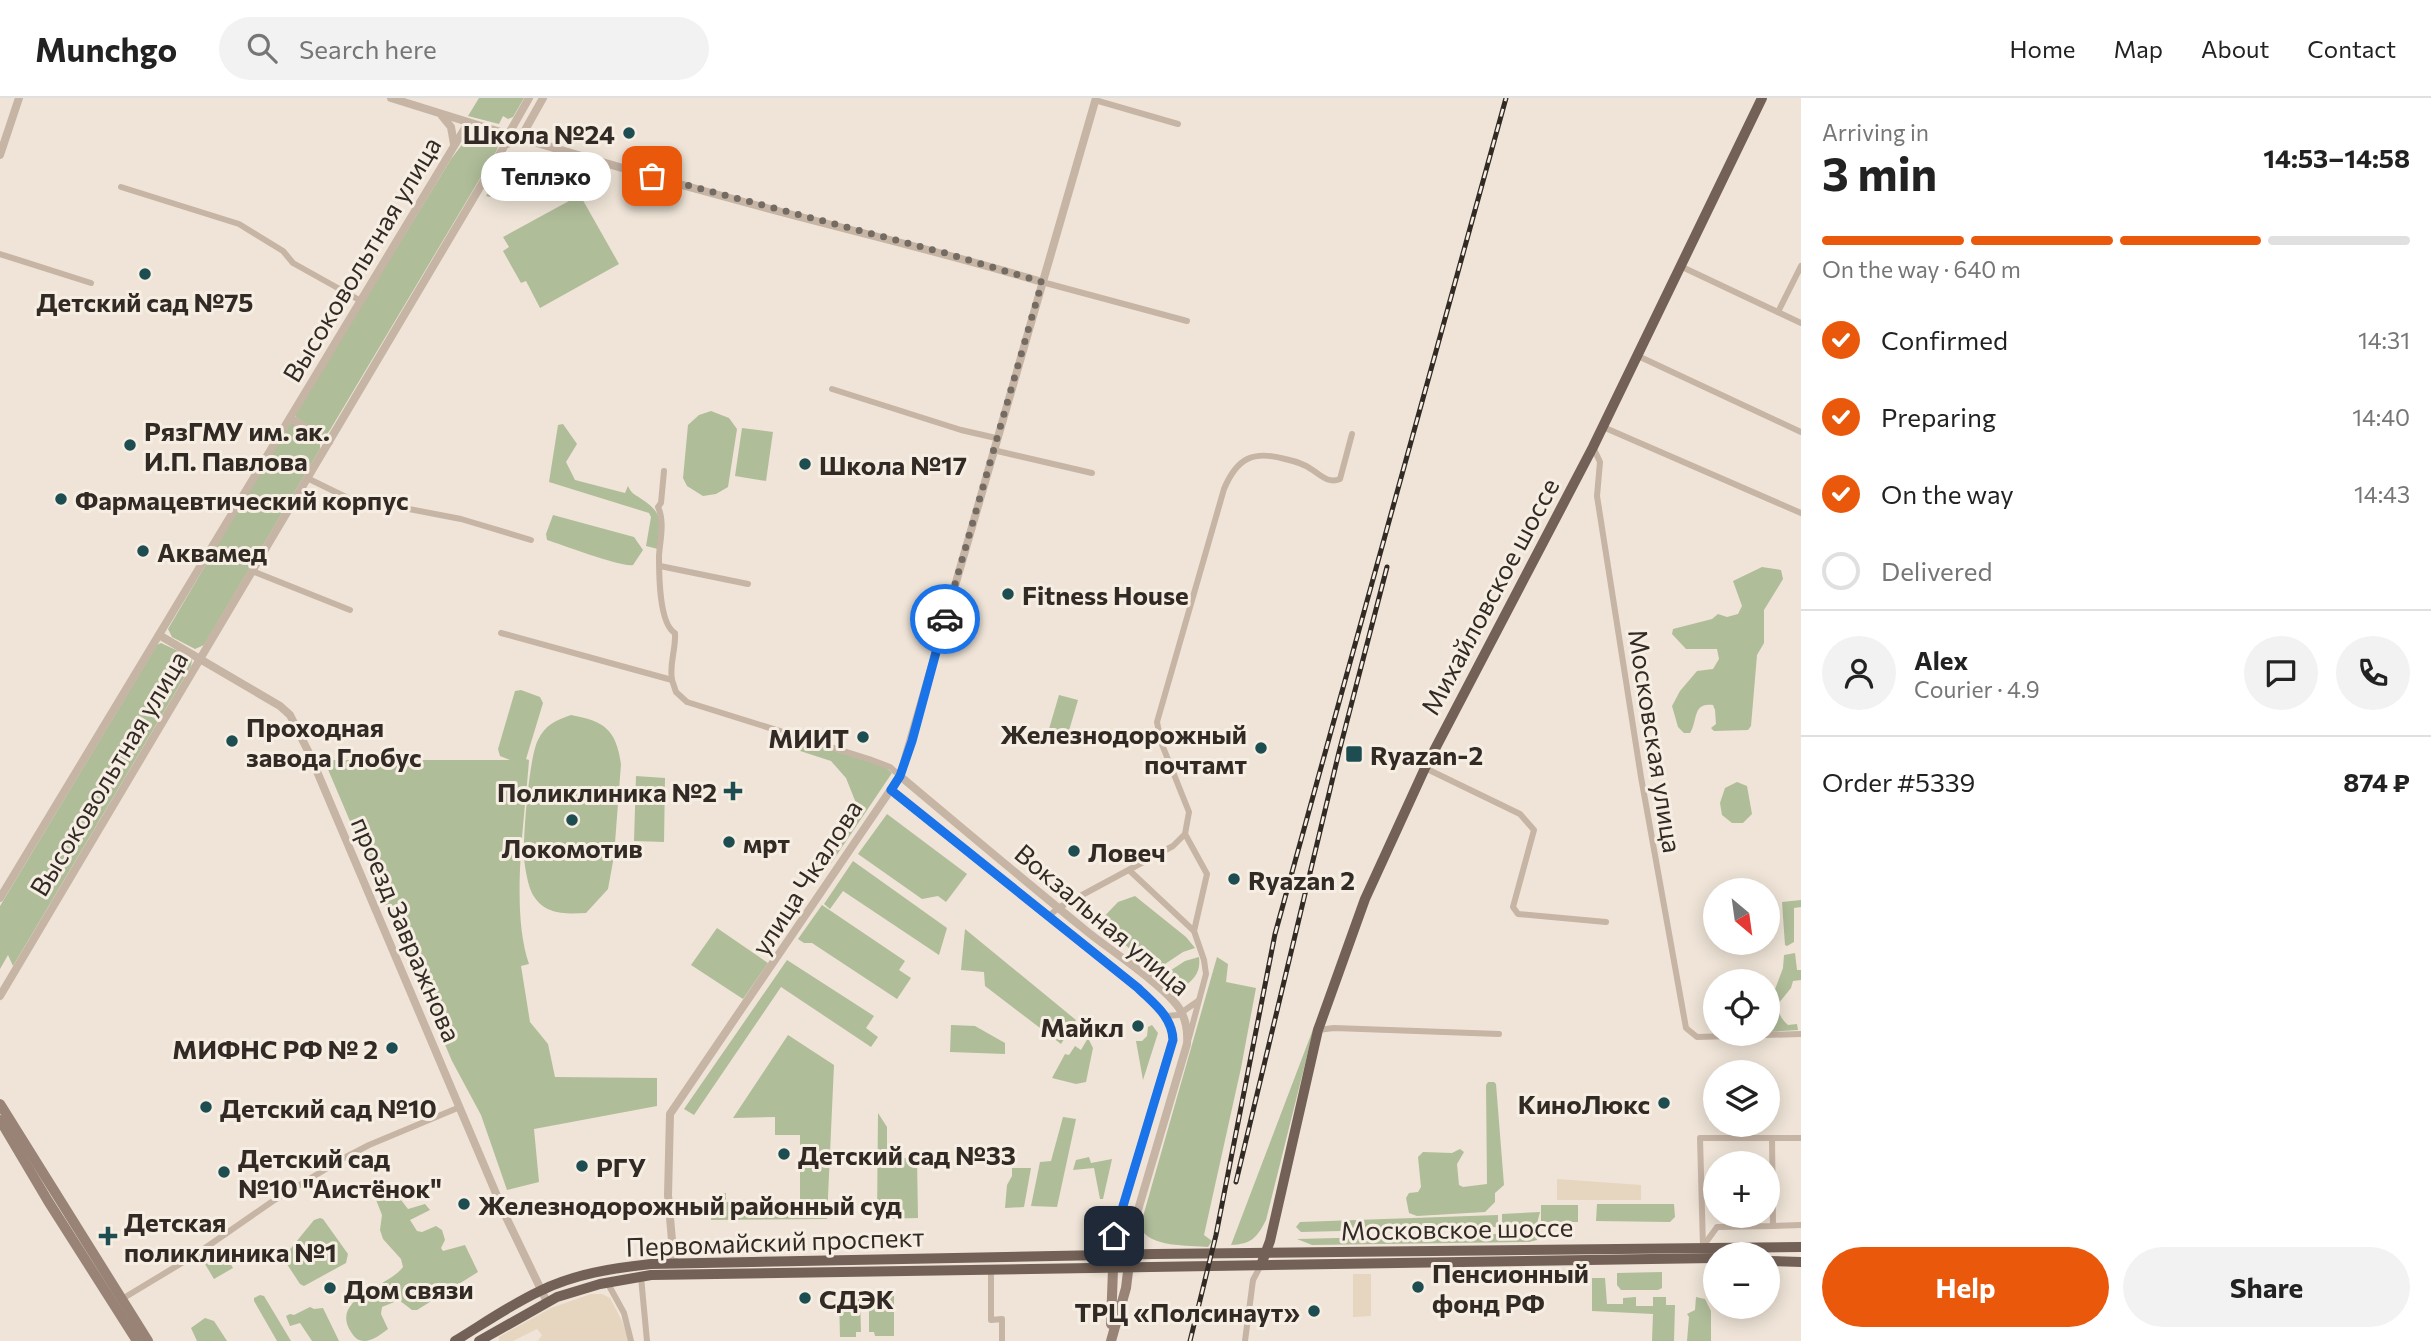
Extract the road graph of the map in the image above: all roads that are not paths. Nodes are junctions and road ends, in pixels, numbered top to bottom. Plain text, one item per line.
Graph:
1 (19, 98) edge
2 (391, 98) edge
3 (529, 98) edge
4 (544, 98) edge
5 (1762, 98) edge
6 (1096, 99) edge
7 (436, 112) junction
8 (468, 122) junction
9 (1178, 124) dead end
10 (508, 135) junction
11 (520, 139) junction
12 (454, 147) junction
13 (0, 155) edge
14 (121, 187) dead end
15 (0, 254) edge
16 (1680, 266) junction
17 (1801, 266) edge
18 (1042, 282) junction
19 (90, 284) dead end
20 (360, 301) junction
21 (1777, 312) junction
22 (1187, 321) dead end
23 (1801, 323) edge
24 (1638, 356) junction
25 (832, 389) dead end
26 (290, 418) junction
27 (1604, 426) junction
28 (1801, 432) edge
29 (1352, 434) dead end
30 (996, 438) junction
31 (329, 442) junction
32 (1593, 447) junction
33 (993, 450) junction
34 (664, 471) dead end
35 (1092, 473) dead end
36 (307, 478) junction
37 (1801, 513) edge
38 (531, 540) dead end
39 (660, 566) junction
40 (252, 571) junction
41 (748, 584) dead end
42 (350, 610) dead end
43 (501, 633) dead end
44 (159, 635) junction
45 (201, 657) junction
46 (672, 680) junction
47 (1425, 768) junction
48 (900, 776) junction
49 (891, 790) junction
50 (1185, 834) junction
51 (1129, 870) junction
52 (0, 898) edge
53 (1058, 908) junction
54 (1048, 916) junction
55 (1606, 922) dead end
56 (1194, 931) junction
57 (0, 996) edge
58 (1199, 1001) junction
59 (1181, 1012) junction
60 (1166, 1016) junction
61 (1318, 1030) junction
62 (1499, 1034) dead end
63 (1801, 1034) edge
64 (1187, 1044) junction
65 (0, 1104) edge
66 (460, 1107) junction
67 (0, 1119) edge
68 (1772, 1138) junction
69 (1801, 1138) edge
70 (1772, 1151) edge
71 (52, 1198) junction
72 (1801, 1225) edge
73 (1780, 1226) edge
74 (1706, 1242) edge
75 (1801, 1247) edge
76 (1780, 1249) edge
77 (1266, 1253) junction
78 (1703, 1254) edge
79 (1703, 1254) edge
80 (1114, 1255) junction
81 (1130, 1255) junction
82 (1780, 1261) edge
83 (1801, 1262) edge
84 (674, 1263) junction
85 (1261, 1265) junction
86 (1113, 1269) junction
87 (1129, 1269) junction
88 (991, 1270) junction
89 (641, 1277) junction
90 (607, 1282) junction
91 (541, 1290) junction
92 (122, 1299) junction
93 (547, 1302) junction
94 (1111, 1340) edge
95 (137, 1341) edge
96 (148, 1341) edge
97 (455, 1341) edge
98 (479, 1341) edge
99 (631, 1341) edge
100 (647, 1341) edge
101 (1002, 1341) edge
102 (1245, 1341) edge

1 - 13 street
2 - 7 street
3 - 10 street
4 - 11 street, Высоковольтная улица
5 - 16 main road, Михайловское шоссе
6 - 9 street
6 - 18 street, улица Чкалова
7 - 8 street
7 - 12 street
8 - 10 street
8 - 12 street, Высоковольтная улица
10 - 11 street
11 - 18 street
11 - 31 street, Высоковольтная улица
12 - 20 street, Высоковольтная улица
14 - 20 street
15 - 19 street
16 - 21 street
16 - 24 main road, Михайловское шоссе
17 - 21 street
18 - 22 street
18 - 30 street, улица Чкалова
20 - 26 street, Высоковольтная улица
21 - 23 street
24 - 27 main road, Михайловское шоссе
24 - 28 street
25 - 30 street
26 - 31 street, Высоковольтная улица
26 - 44 street, Высоковольтная улица
27 - 32 main road, Михайловское шоссе
27 - 37 street
29 - 50 street
30 - 33 street, улица Чкалова
31 - 36 street, Высоковольтная улица
32 - 47 main road, Михайловское шоссе
32 - 63 street, Московская улица
33 - 35 street
33 - 48 street, улица Чкалова
34 - 39 street
36 - 38 street
36 - 40 street, Высоковольтная улица
39 - 41 street
39 - 46 street
40 - 42 street
40 - 45 street, Высоковольтная улица
43 - 46 street
44 - 45 street, проезд Завражнова
44 - 52 street, Высоковольтная улица
45 - 57 street, Высоковольтная улица
45 - 66 street, проезд Завражнова
46 - 48 street
47 - 55 street
47 - 61 main road, Михайловское шоссе
48 - 49 street, улица Чкалова
48 - 53 street, Вокзальная улица
49 - 54 street, Вокзальная улица
49 - 84 street, улица Чкалова
50 - 51 street
50 - 56 street
51 - 53 street
51 - 56 street
53 - 54 street
53 - 59 street, Вокзальная улица
54 - 60 street, Вокзальная улица
56 - 58 street
58 - 59 street
58 - 64 street
59 - 60 street
59 - 64 street, Вокзальная улица
60 - 80 street, Вокзальная улица
61 - 62 street
61 - 77 main road, Михайловское шоссе
64 - 81 street, Вокзальная улица
65 - 71 main road
66 - 91 street, проезд Завражнова
66 - 92 street
67 - 71 main road
68 - 69 street
68 - 70 street
68 - 74 street
71 - 92 main road
71 - 95 main road
72 - 73 street
75 - 76 main road, Московское шоссе
77 - 78 main road, Московское шоссе
77 - 81 main road, Московское шоссе
77 - 85 main road, Михайловское шоссе
79 - 85 main road, Московское шоссе
80 - 81 main road, Московское шоссе
80 - 84 main road, Первомайский проспект
80 - 86 street, Вокзальная улица
81 - 87 main road, Вокзальная улица
82 - 83 main road
84 - 91 main road, Первомайский проспект
85 - 87 main road, Московское шоссе
85 - 102 street
86 - 87 main road, Первомайский проспект
86 - 88 main road, Первомайский проспект
86 - 94 main road, Вокзальная улица
87 - 94 main road, Вокзальная улица
88 - 89 main road, Первомайский проспект
88 - 101 street
89 - 90 main road, Первомайский проспект
89 - 100 street
90 - 93 main road, Первомайский проспект
90 - 99 street
91 - 93 street, проезд Завражнова
91 - 97 main road, Первомайский проспект
92 - 96 main road
93 - 98 main road, Первомайский проспект

